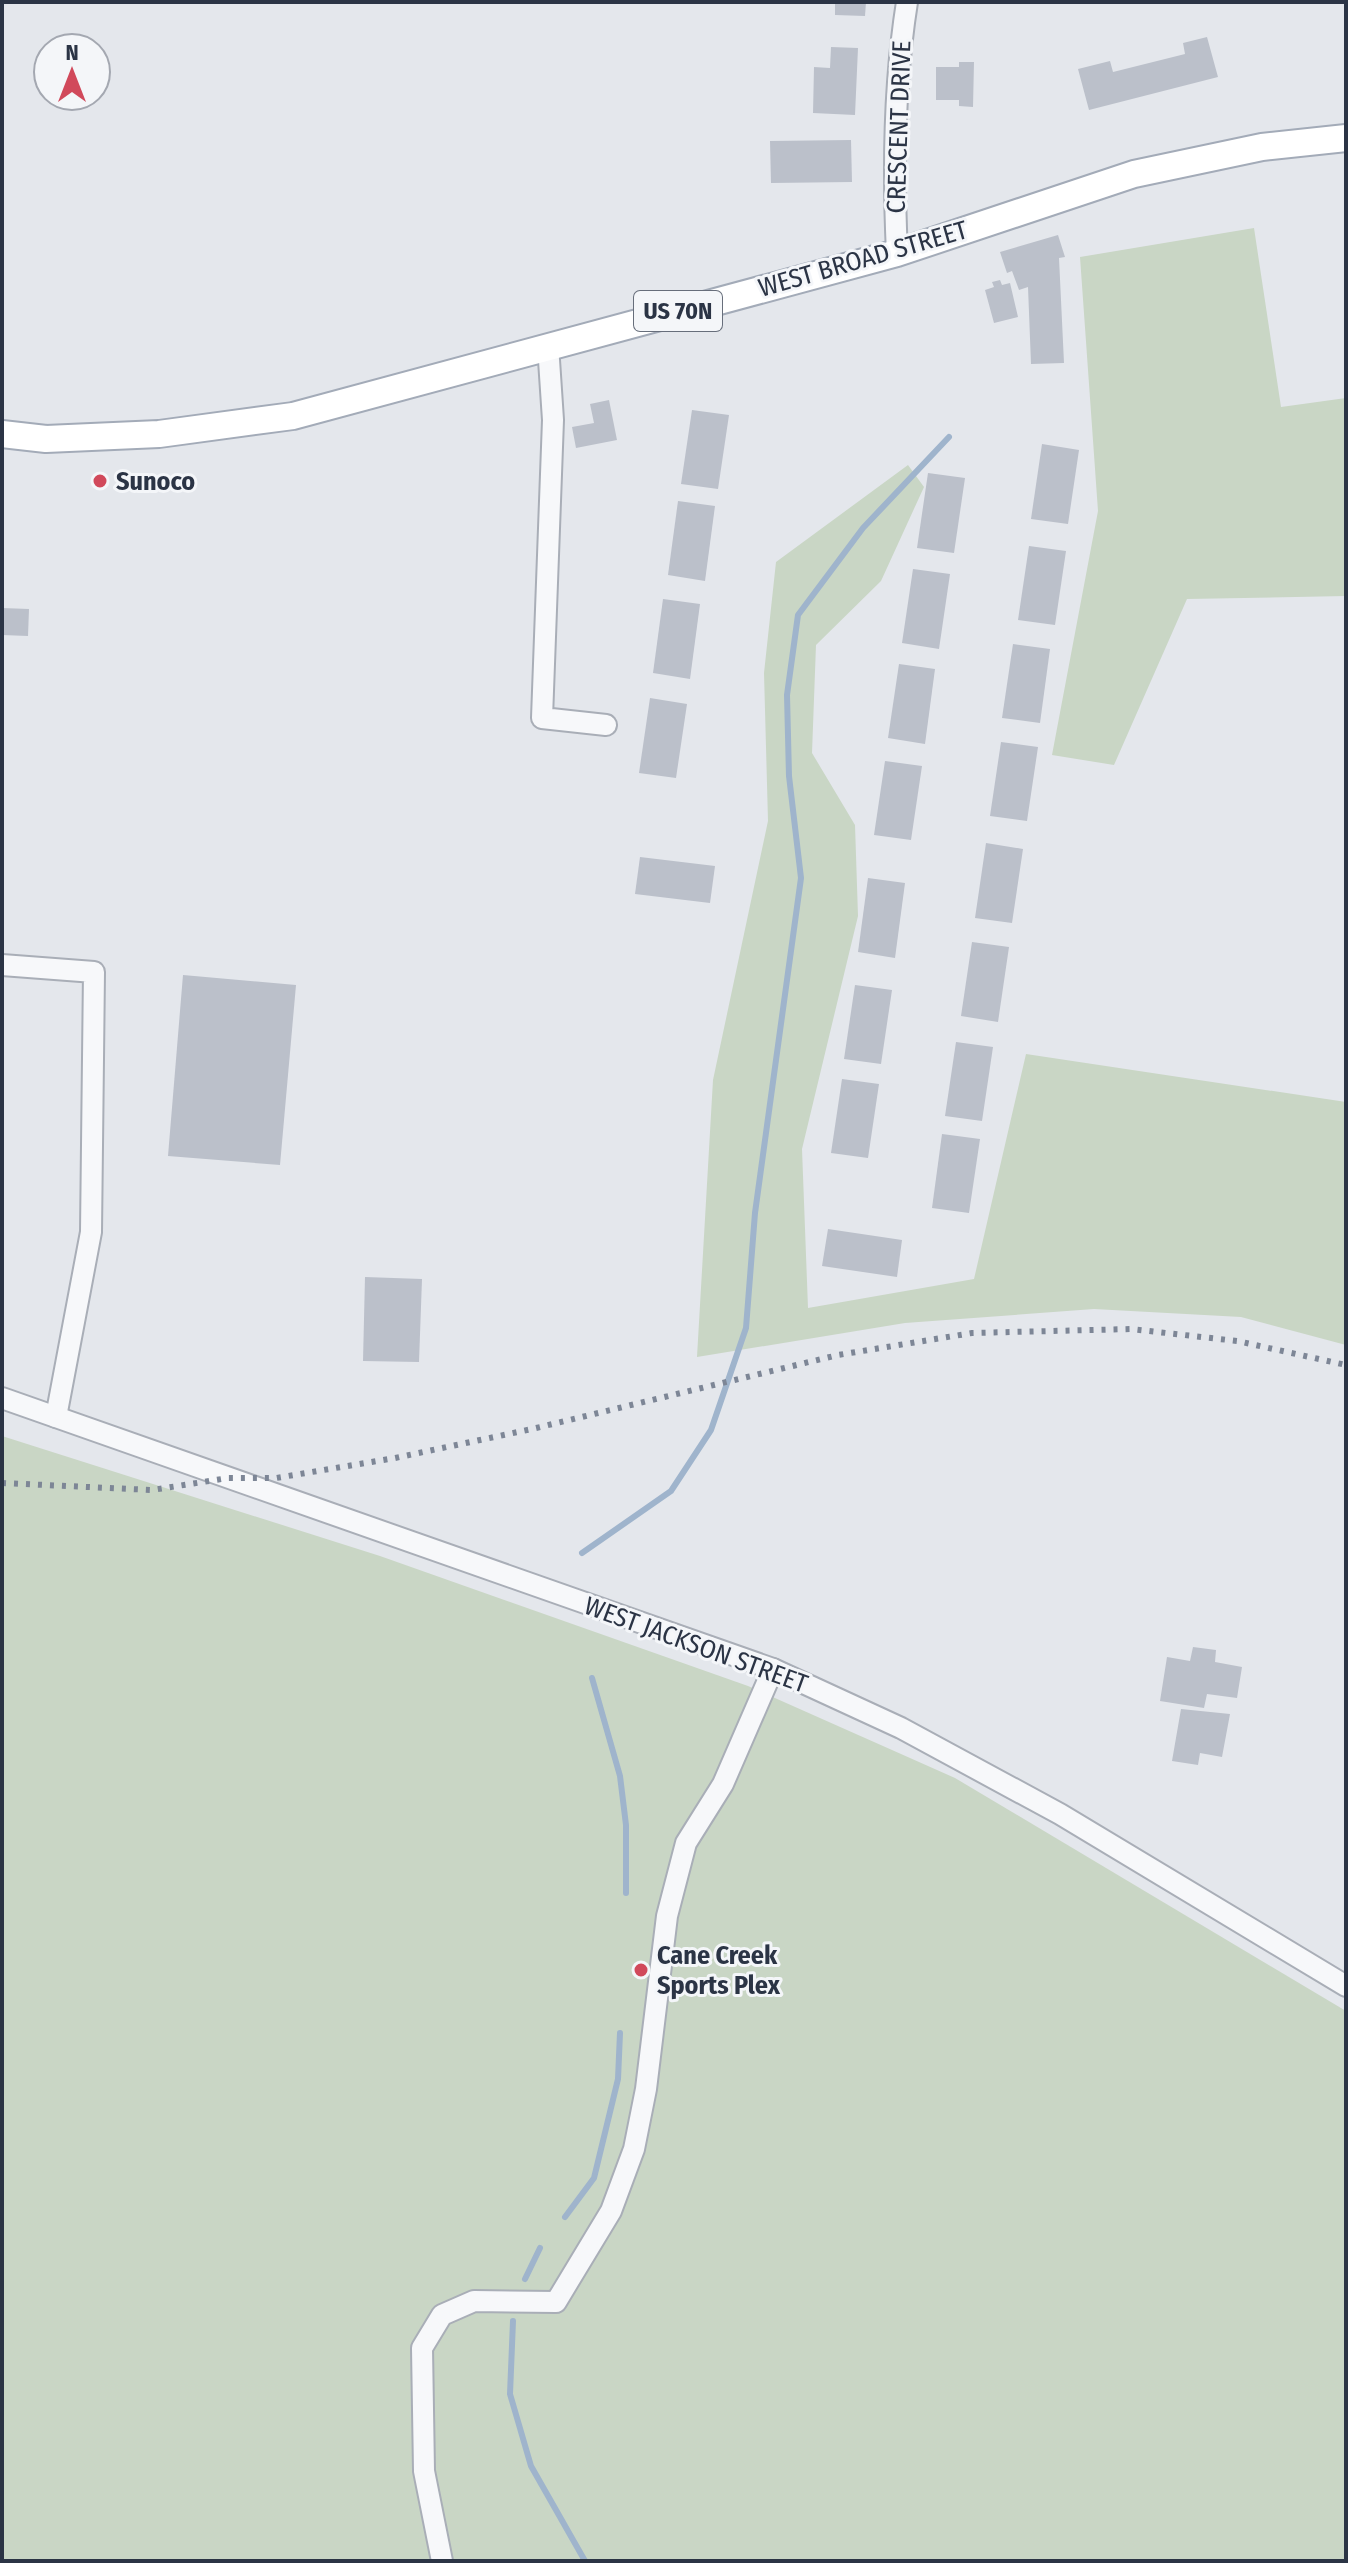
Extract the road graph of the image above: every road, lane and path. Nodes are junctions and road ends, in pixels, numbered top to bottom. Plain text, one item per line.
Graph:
1 (907, 2) edge
2 (1346, 138) edge
3 (897, 253) junction
4 (548, 345) junction
5 (2, 434) edge
6 (606, 725) dead end
7 (2, 965) edge
8 (2, 1398) edge
9 (56, 1417) junction
10 (773, 1669) junction
11 (1346, 1986) edge
12 (442, 2561) edge

1 - 3 street, CRESCENT DRIVE
2 - 3 main road, WEST BROAD STREET / US 70N
3 - 4 main road, WEST BROAD STREET / US 70N
4 - 5 main road, WEST BROAD STREET / US 70N
4 - 6 street
7 - 9 street
8 - 9 street, WEST JACKSON STREET
9 - 10 street, WEST JACKSON STREET
10 - 11 street, WEST JACKSON STREET
10 - 12 street

